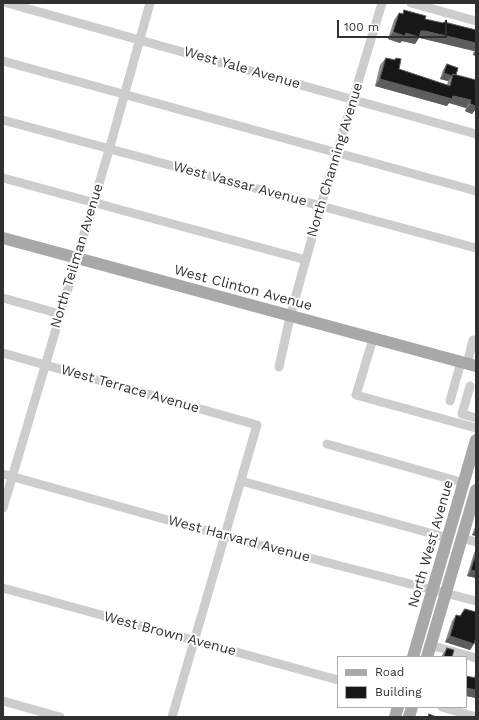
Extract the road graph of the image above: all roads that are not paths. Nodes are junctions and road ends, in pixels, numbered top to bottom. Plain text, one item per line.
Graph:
1 (7, 3) edge
2 (150, 3) edge
3 (382, 3) edge
4 (411, 3) edge
5 (476, 21) edge
6 (140, 40) junction
7 (3, 61) edge
8 (124, 95) junction
9 (353, 100) junction
10 (3, 120) edge
11 (476, 134) edge
12 (109, 150) junction
13 (337, 153) junction
14 (3, 178) edge
15 (476, 191) edge
16 (93, 202) junction
17 (321, 205) junction
18 (3, 238) edge
19 (476, 248) edge
20 (76, 258) junction
21 (306, 260) junction
22 (3, 298) edge
23 (60, 314) junction
24 (290, 317) junction
25 (372, 339) junction
26 (476, 341) edge
27 (3, 353) edge
28 (468, 364) edge
29 (45, 365) junction
30 (279, 367) dead end
31 (456, 381) junction
32 (473, 387) edge
33 (450, 401) dead end
34 (476, 418) edge
35 (476, 428) edge
36 (476, 440) edge
37 (327, 444) dead end
38 (8, 476) edge
39 (241, 481) junction
40 (464, 483) junction
41 (476, 490) edge
42 (3, 508) edge
43 (225, 536) junction
44 (448, 538) junction
45 (462, 538) junction
46 (476, 542) edge
47 (3, 588) edge
48 (440, 591) junction
49 (476, 601) edge
50 (194, 641) junction
51 (430, 645) junction
52 (414, 656) edge
53 (427, 656) edge
54 (476, 658) edge
55 (337, 680) edge
56 (3, 701) edge
57 (445, 708) edge
58 (60, 717) edge
59 (172, 717) edge
60 (476, 717) edge

1 - 6 street, West Yale Avenue
2 - 6 street, North Teilman Avenue
3 - 9 street, North Channing Avenue
4 - 5 street
6 - 8 street, North Teilman Avenue
6 - 9 street, West Yale Avenue
7 - 8 street
8 - 12 street, North Teilman Avenue
8 - 13 street
9 - 11 street, West Yale Avenue
9 - 13 street, North Channing Avenue
10 - 12 street, West Vassar Avenue
12 - 16 street, North Teilman Avenue
12 - 17 street, West Vassar Avenue
13 - 15 street
13 - 17 street, North Channing Avenue
14 - 16 street
16 - 20 street, North Teilman Avenue
16 - 21 street
17 - 19 street, West Vassar Avenue
17 - 21 street, North Channing Avenue
18 - 20 main road, West Clinton Avenue
20 - 23 street, North Teilman Avenue
20 - 24 main road, West Clinton Avenue
21 - 24 street, North Channing Avenue
22 - 23 street
23 - 29 street, North Teilman Avenue
24 - 25 main road, West Clinton Avenue
24 - 30 street, North Channing Avenue
25 - 28 main road, West Clinton Avenue
25 - 35 street
26 - 28 street
27 - 29 street, West Terrace Avenue
28 - 31 street
29 - 38 street, North Teilman Avenue
29 - 39 street, West Terrace Avenue
31 - 32 street
31 - 33 street
32 - 34 street
36 - 40 main road, North West Avenue
37 - 40 street
38 - 42 street, North Teilman Avenue
38 - 43 street, West Harvard Avenue
39 - 43 street
39 - 44 street
40 - 44 main road, North West Avenue
41 - 45 main road, North West Avenue
43 - 48 street, West Harvard Avenue
43 - 50 street
44 - 48 main road, North West Avenue
45 - 46 street
45 - 48 main road, North West Avenue
47 - 50 street, West Brown Avenue
48 - 49 street, West Harvard Avenue
48 - 51 main road, North West Avenue
48 - 52 main road, North West Avenue
50 - 55 street, West Brown Avenue
50 - 59 street
51 - 53 main road, North West Avenue
51 - 54 street
56 - 58 street
57 - 60 street

